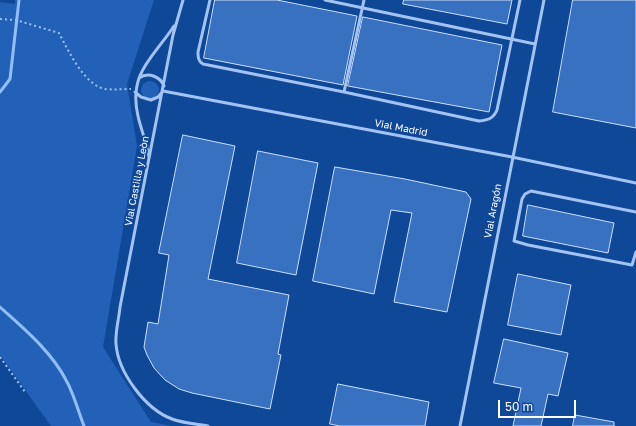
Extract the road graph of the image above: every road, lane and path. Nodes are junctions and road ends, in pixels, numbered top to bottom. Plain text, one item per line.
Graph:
1 (183, 0) edge
2 (210, 0) edge
3 (325, 0) edge
4 (364, 0) edge
5 (520, 0) edge
6 (544, 0) edge
7 (363, 8) junction
8 (0, 19) edge
9 (177, 23) junction
10 (512, 38) junction
11 (535, 44) junction
12 (138, 80) junction
13 (164, 89) junction
14 (134, 90) junction
15 (344, 92) junction
16 (512, 157) junction
17 (149, 162) junction
18 (636, 183) edge
19 (636, 212) edge
20 (636, 252) edge
21 (0, 357) edge
22 (25, 392) dead end
23 (208, 426) edge
24 (460, 426) edge

1 - 9 lane, Vial Castilla y Leòn
2 - 15 lane
3 - 7 lane
4 - 7 lane
5 - 10 lane
6 - 11 lane, Vial Aragón
7 - 10 lane
7 - 15 lane
8 - 14 path
9 - 12 lane
9 - 13 lane, Vial Castilla y Leòn
10 - 11 lane
10 - 15 lane
11 - 16 lane, Vial Aragón
12 - 13 lane
12 - 14 lane
13 - 14 lane
13 - 16 lane, Vial Madrid
13 - 17 lane, Vial Castilla y Leòn
14 - 17 lane
16 - 18 lane, Vial Madrid
16 - 24 lane, Vial Aragón
17 - 23 lane, Vial Castilla y Leòn
19 - 20 lane
21 - 22 path

